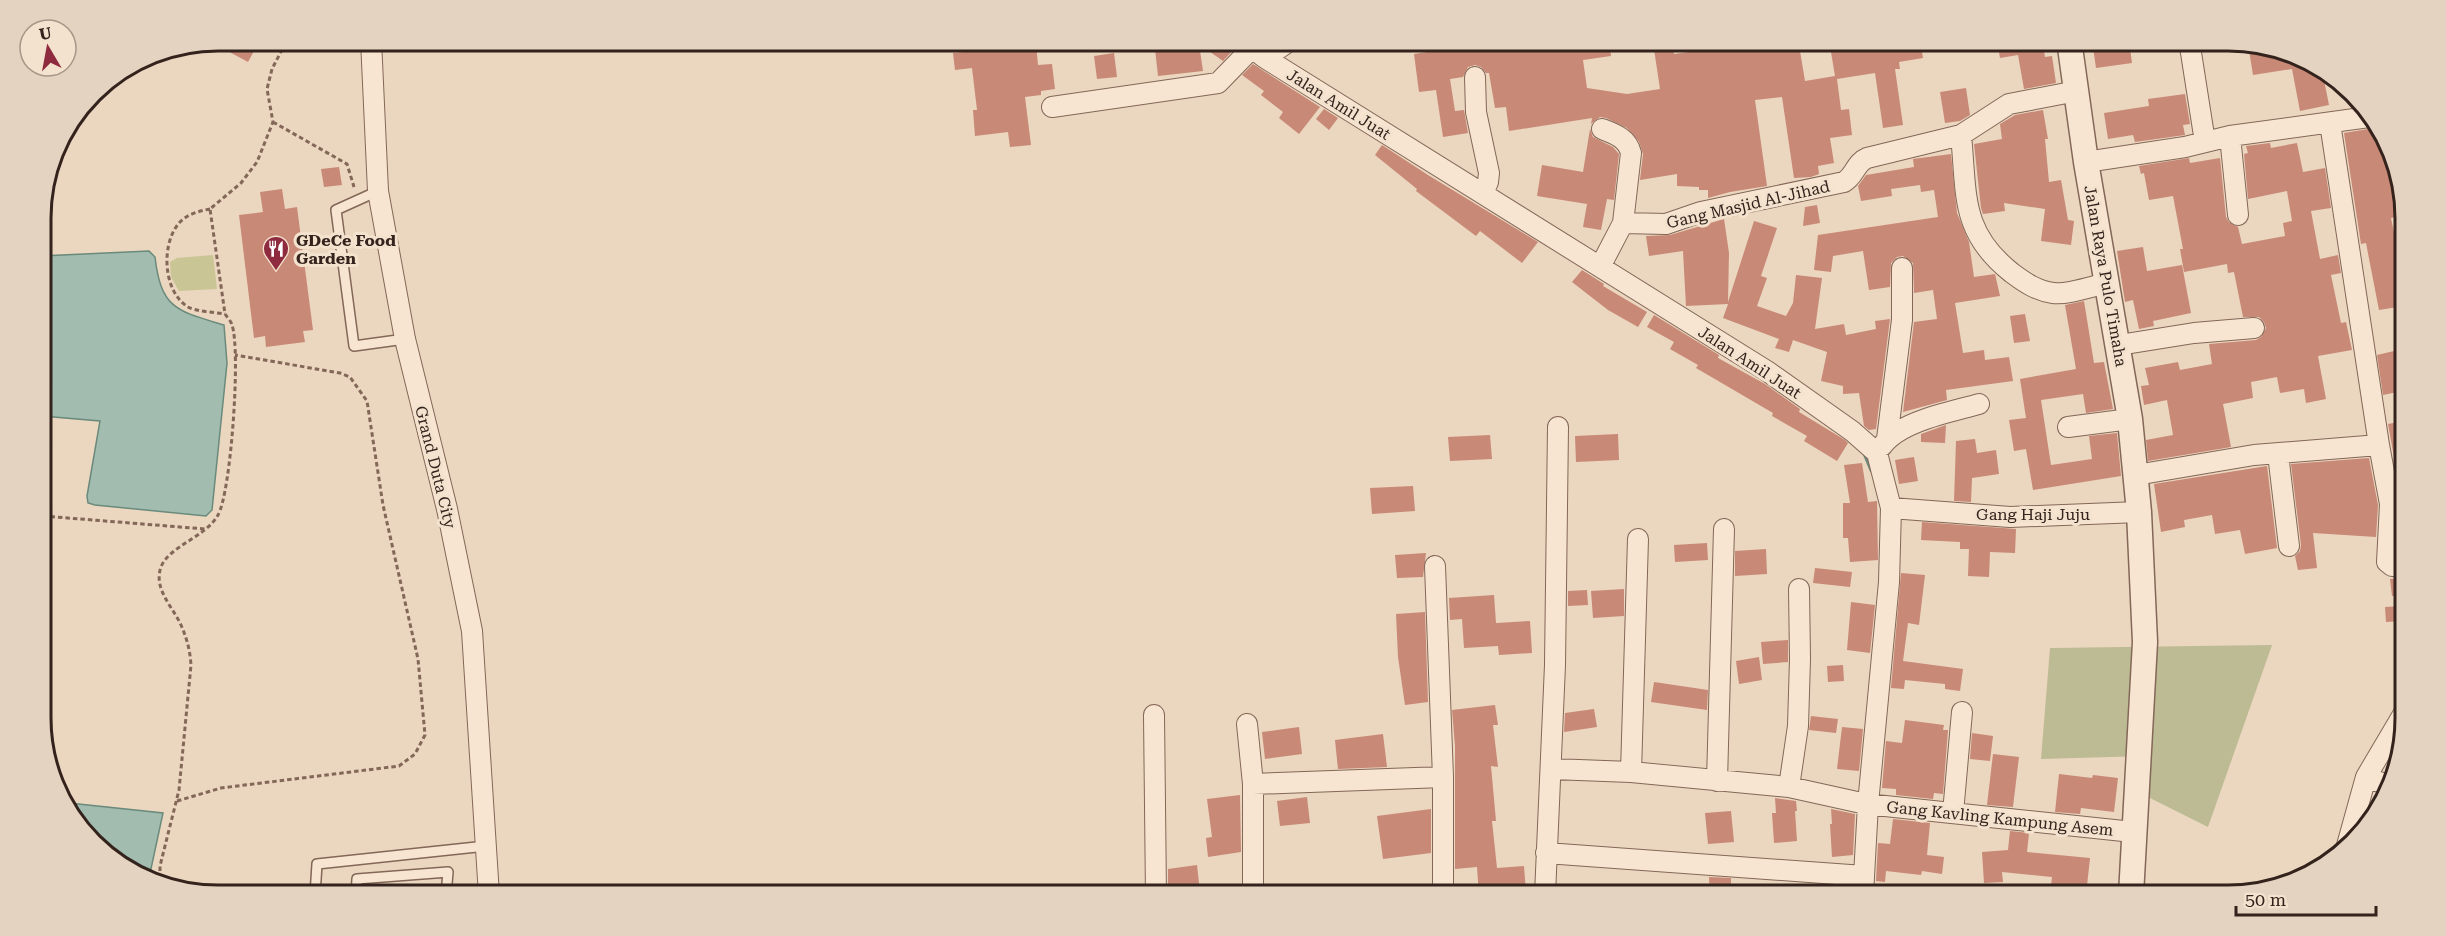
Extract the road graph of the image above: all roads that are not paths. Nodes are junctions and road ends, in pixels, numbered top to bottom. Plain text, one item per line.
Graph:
1 (372, 51) edge
2 (1251, 51) edge
3 (1256, 51) edge
4 (2071, 51) edge
5 (2191, 51) edge
6 (1475, 77) dead end
7 (2077, 91) junction
8 (1052, 107) dead end
9 (2362, 118) edge
10 (2330, 123) junction
11 (1602, 129) dead end
12 (1961, 135) junction
13 (2230, 136) junction
14 (2205, 142) junction
15 (2086, 162) junction
16 (378, 191) junction
17 (1483, 194) junction
18 (2238, 215) dead end
19 (1623, 223) junction
20 (1600, 267) junction
21 (1902, 268) dead end
22 (2107, 283) junction
23 (2254, 328) dead end
24 (405, 339) junction
25 (2119, 345) junction
26 (1979, 404) dead end
27 (2130, 419) junction
28 (1558, 427) dead end
29 (2068, 428) dead end
30 (2379, 445) junction
31 (1882, 446) junction
32 (2278, 454) junction
33 (2136, 475) junction
34 (1891, 508) junction
35 (2139, 512) junction
36 (1724, 529) dead end
37 (1638, 540) dead end
38 (2289, 546) dead end
39 (1435, 566) dead end
40 (2395, 566) edge
41 (1799, 589) dead end
42 (1962, 712) dead end
43 (1154, 716) dead end
44 (1247, 724) dead end
45 (2394, 730) edge
46 (1552, 770) junction
47 (1631, 772) junction
48 (1443, 777) junction
49 (2366, 777) junction
50 (1717, 781) junction
51 (2382, 783) edge
52 (1253, 784) junction
53 (1789, 787) junction
54 (1865, 804) junction
55 (1953, 813) junction
56 (2351, 831) edge
57 (2133, 832) junction
58 (486, 846) junction
59 (1546, 853) junction
60 (1861, 881) edge
61 (316, 885) edge
62 (357, 885) edge
63 (447, 885) edge
64 (488, 885) edge
65 (1156, 885) edge
66 (1253, 885) edge
67 (1443, 885) edge
68 (1545, 885) edge
69 (2131, 885) edge

1 - 16 street, Grand Duta City
2 - 8 street
3 - 17 street, Jalan Amil Juat
4 - 7 street, Jalan Raya Pulo Timaha
5 - 14 street
6 - 17 street
7 - 12 street, Gang Masjid Al-Jihad
7 - 15 street, Jalan Raya Pulo Timaha
9 - 10 street
10 - 13 street
10 - 30 street
11 - 19 street
12 - 19 street, Gang Masjid Al-Jihad
12 - 22 street
13 - 14 street
13 - 18 street
14 - 15 street
15 - 22 street, Jalan Raya Pulo Timaha
16 - 24 street, Grand Duta City
16 - 24 lane
17 - 20 street, Jalan Amil Juat
19 - 20 street
20 - 31 street, Jalan Amil Juat
21 - 31 street
22 - 25 street, Jalan Raya Pulo Timaha
23 - 25 street
24 - 58 street, Grand Duta City
25 - 27 street, Jalan Raya Pulo Timaha
26 - 31 street
27 - 29 street
27 - 33 street, Jalan Raya Pulo Timaha
28 - 46 street
30 - 32 street
30 - 40 street
31 - 34 street
32 - 33 street
32 - 38 street
33 - 35 street, Jalan Raya Pulo Timaha
34 - 35 street, Gang Haji Juju
34 - 54 street
35 - 57 street, Jalan Raya Pulo Timaha
36 - 50 street
37 - 47 street
39 - 48 street
41 - 53 street
42 - 55 street
43 - 65 street
44 - 52 street
45 - 49 street
46 - 47 street, Gang Kavling Kampung Asem
46 - 59 street
47 - 50 street, Gang Kavling Kampung Asem
48 - 52 street
48 - 67 street
49 - 51 street
49 - 56 street
50 - 53 street, Gang Kavling Kampung Asem
52 - 66 street
53 - 54 street, Gang Kavling Kampung Asem
54 - 55 street, Gang Kavling Kampung Asem
54 - 60 street
55 - 57 street, Gang Kavling Kampung Asem
57 - 69 street, Jalan Raya Pulo Timaha
58 - 61 lane
58 - 64 street, Grand Duta City
59 - 60 street
59 - 68 street
62 - 63 lane

